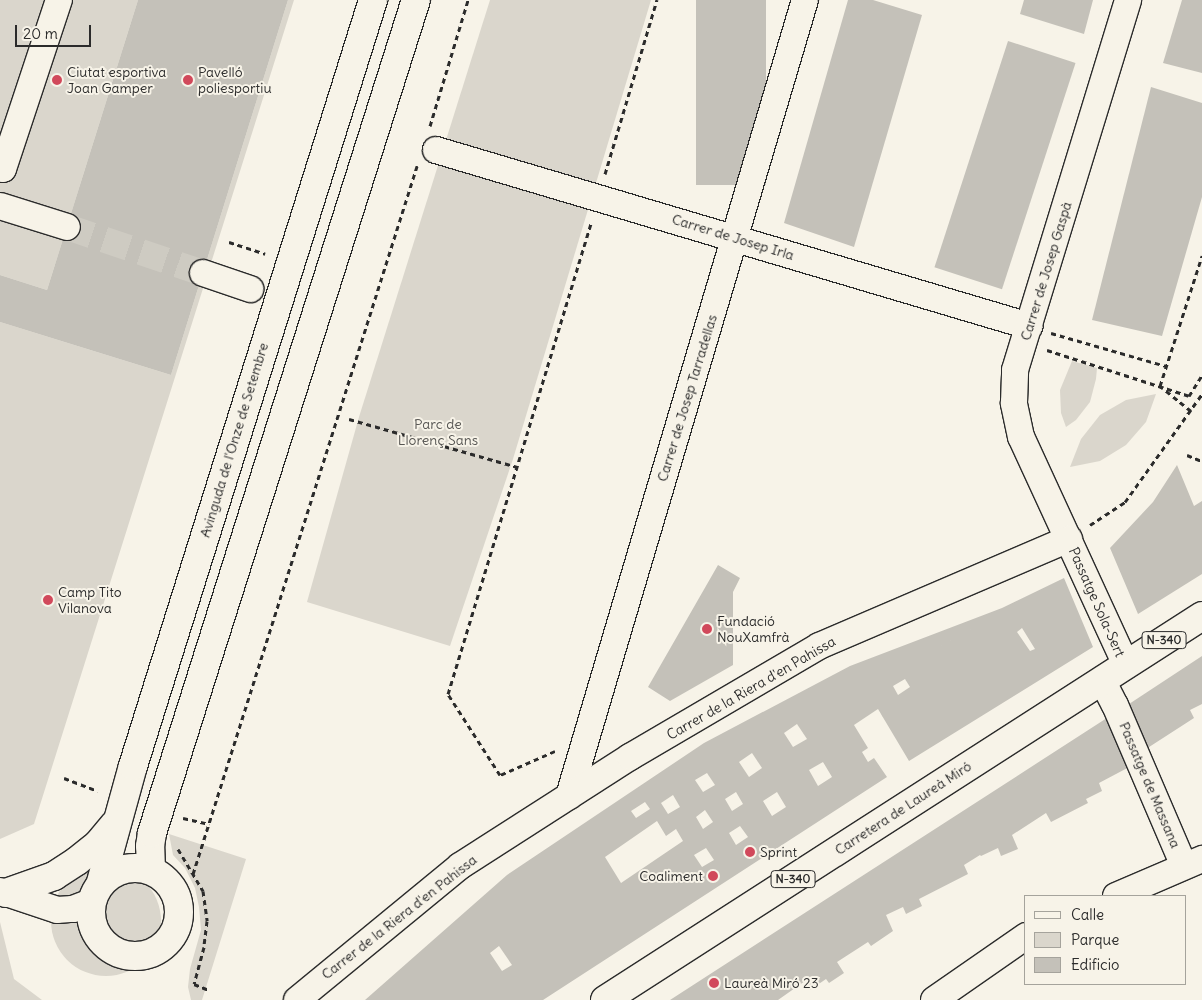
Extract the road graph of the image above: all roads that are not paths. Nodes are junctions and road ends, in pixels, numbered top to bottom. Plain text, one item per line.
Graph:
1 (59, 0) edge
2 (373, 0) edge
3 (416, 0) edge
4 (805, 0) edge
5 (1128, 0) edge
6 (428, 146) road end
7 (1, 172) edge
8 (0, 206) edge
9 (67, 227) tunnel mouth
10 (736, 237) junction
11 (203, 273) tunnel mouth
12 (250, 289) dead end
13 (1027, 335) junction
14 (1069, 539) junction
15 (1202, 616) edge
16 (1126, 665) junction
17 (1102, 680) junction
18 (569, 796) junction
19 (117, 821) junction
20 (1193, 863) edge
21 (151, 870) junction
22 (3, 892) edge
23 (96, 892) junction
24 (1118, 895) edge
25 (1024, 937) edge
26 (297, 1000) edge
27 (605, 1000) edge
28 (934, 1000) edge

1 - 7 street
2 - 19 main road, Avinguda de l'Onze de Setembre
3 - 21 main road
4 - 10 street, Carrer de Josep Tarradellas
5 - 13 street, Carrer de Josep Gaspà
6 - 10 street, Carrer de Josep Irla
8 - 9 street
10 - 13 street, Carrer de Josep Irla
10 - 18 street, Carrer de Josep Tarradellas
11 - 12 street
13 - 14 street, Carrer de Josep Gaspà
14 - 16 street, Passatge Sola-Sert
14 - 18 street, Carrer de la Riera d'en Pahissa
15 - 16 main road, Carretera de Laureà Miró / N-340
16 - 17 main road, Carretera de Laureà Miró / N-340
17 - 20 street, Passatge de Massana
17 - 27 main road, Carretera de Laureà Miró / N-340
18 - 26 street, Carrer de la Riera d'en Pahissa
19 - 22 main road
19 - 23 main road, Avinguda de l'Onze de Setembre
20 - 24 street
21 - 23 main road
21 - 23 main road
22 - 23 street
25 - 28 street

